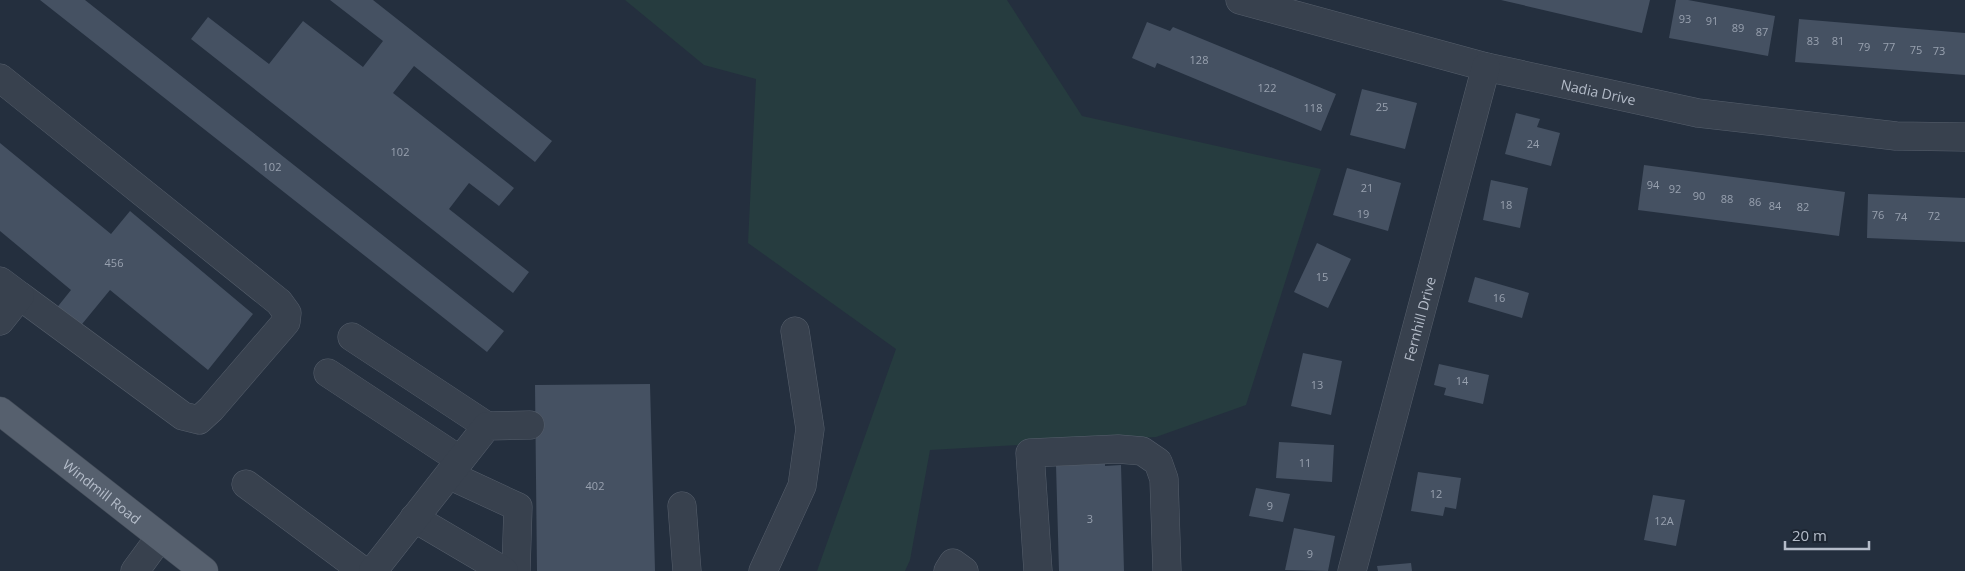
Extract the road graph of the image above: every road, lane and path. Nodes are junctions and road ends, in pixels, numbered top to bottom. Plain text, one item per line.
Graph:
1 (1240, 0) edge
2 (1486, 66) junction
3 (0, 78) edge
4 (1965, 137) edge
5 (10, 288) edge
6 (0, 321) edge
7 (796, 331) dead end
8 (352, 336) dead end
9 (328, 373) dead end
10 (0, 411) edge
11 (530, 425) dead end
12 (487, 426) junction
13 (454, 468) junction
14 (246, 484) dead end
15 (682, 506) dead end
16 (414, 518) junction
17 (160, 537) junction
18 (135, 571) edge
19 (204, 571) edge
20 (363, 571) edge
21 (373, 571) edge
22 (504, 571) edge
23 (516, 571) edge
24 (687, 571) edge
25 (763, 571) edge
26 (948, 571) edge
27 (964, 571) edge
28 (1038, 571) edge
29 (1167, 571) edge
30 (1352, 571) edge

1 - 2 street, Nadia Drive
2 - 4 street, Nadia Drive
2 - 30 street, Fernhill Drive
3 - 5 street
5 - 6 street
7 - 25 street
8 - 12 street
9 - 13 street
10 - 17 main road, Windmill Road
11 - 12 street
12 - 13 street
13 - 16 street
13 - 23 street
14 - 20 street
15 - 24 street
16 - 21 street
16 - 22 street
17 - 18 street
17 - 19 main road, Windmill Road
26 - 27 street
28 - 29 street

